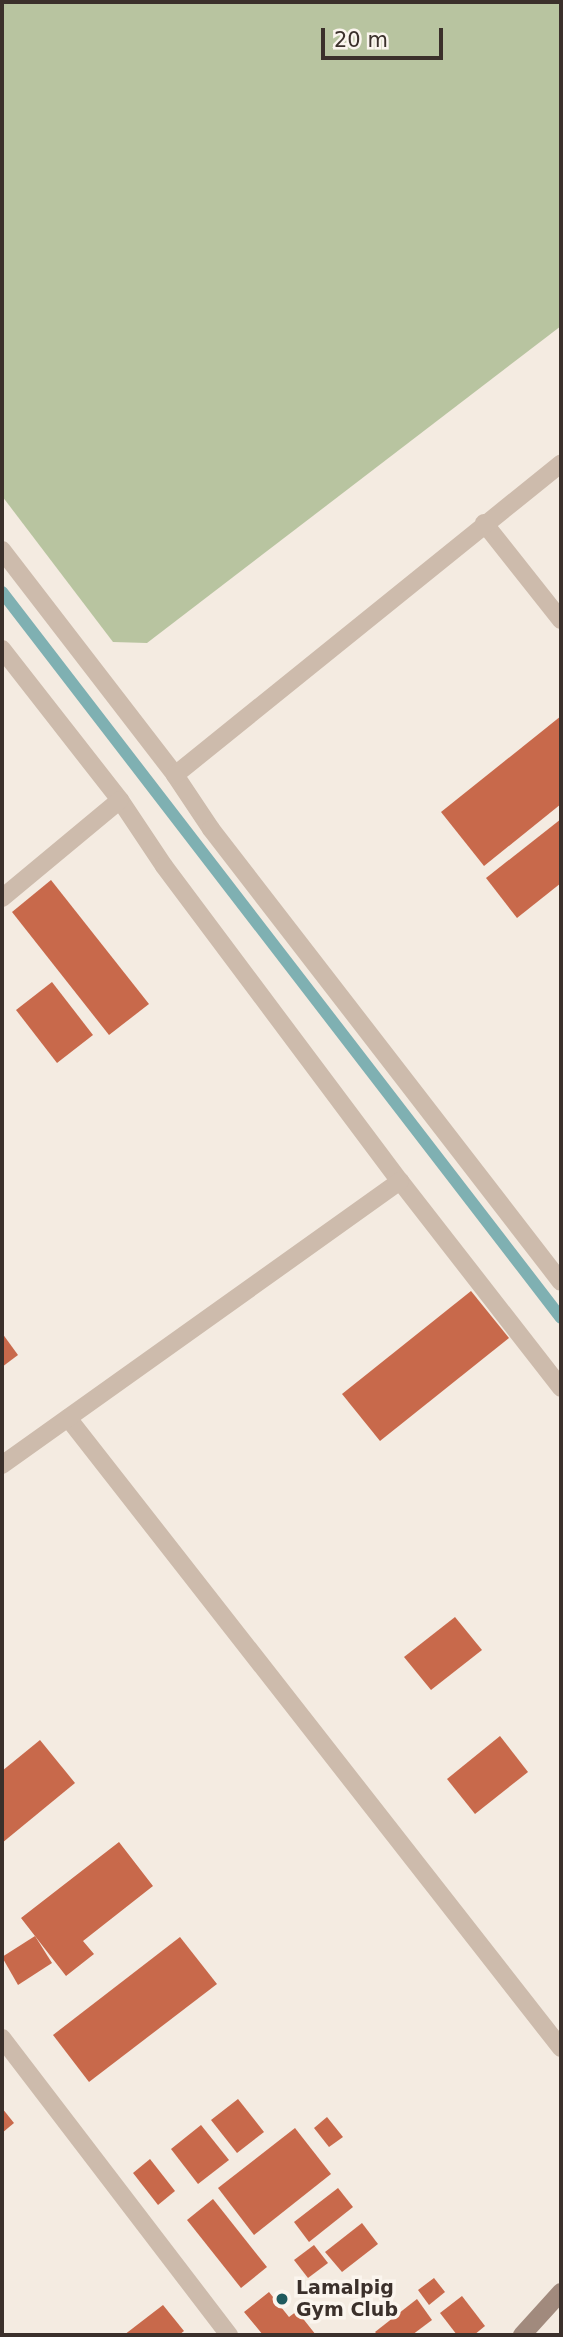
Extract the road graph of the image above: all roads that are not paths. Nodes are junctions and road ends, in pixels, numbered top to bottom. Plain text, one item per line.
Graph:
1 (561, 463) edge
2 (484, 523) junction
3 (2, 550) edge
4 (561, 620) edge
5 (2, 649) edge
6 (175, 775) junction
7 (120, 800) junction
8 (2, 898) edge
9 (400, 1181) junction
10 (561, 1282) edge
11 (561, 1388) edge
12 (68, 1418) junction
13 (2, 1465) edge
14 (2, 2038) edge
15 (561, 2048) edge
16 (561, 2292) edge
17 (229, 2335) edge
18 (522, 2335) edge

1 - 2 street
2 - 4 street
2 - 6 street
3 - 6 street
5 - 7 street
6 - 10 street
7 - 8 street
7 - 9 street
9 - 11 street
9 - 12 street
12 - 13 street
12 - 15 street
14 - 17 street
16 - 18 main road

